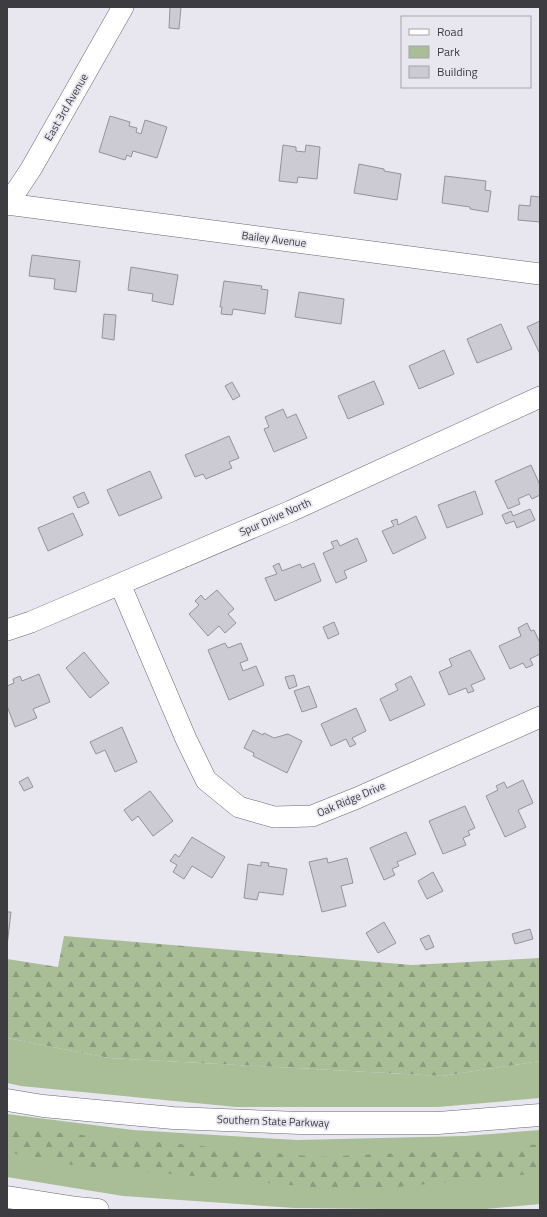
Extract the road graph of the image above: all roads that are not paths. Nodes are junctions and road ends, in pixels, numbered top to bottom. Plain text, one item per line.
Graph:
1 (123, 7) edge
2 (7, 204) edge
3 (540, 274) edge
4 (540, 397) edge
5 (120, 584) junction
6 (7, 630) edge
7 (540, 717) edge
8 (7, 1100) edge
9 (540, 1115) edge
10 (7, 1197) edge
11 (98, 1210) edge

1 - 2 street, East 3rd Avenue
2 - 3 street, Bailey Avenue
4 - 5 street, Spur Drive North
5 - 6 street, Spur Drive North
5 - 7 street, Oak Ridge Drive
8 - 9 highway, Southern State Parkway
10 - 11 highway

